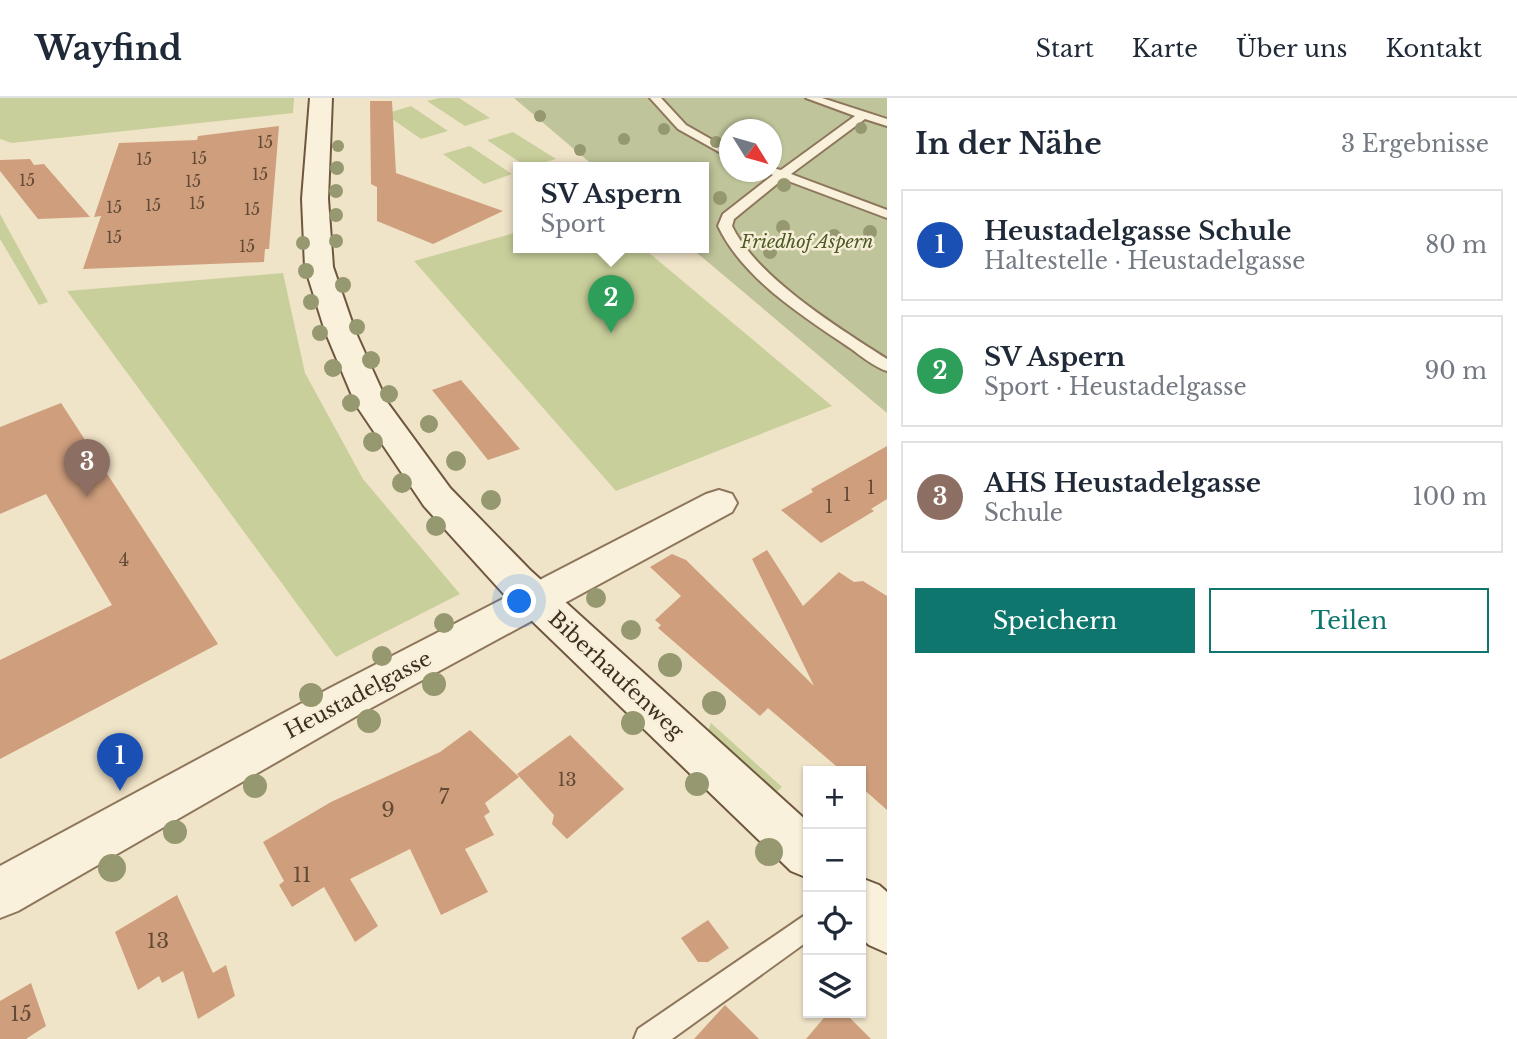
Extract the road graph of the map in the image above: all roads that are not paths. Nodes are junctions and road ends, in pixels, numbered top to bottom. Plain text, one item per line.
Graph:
1 (321, 98) edge
2 (655, 98) edge
3 (811, 98) edge
4 (864, 115) junction
5 (887, 123) edge
6 (719, 149) edge
7 (782, 170) edge
8 (782, 175) edge
9 (767, 182) edge
10 (887, 214) edge
11 (887, 366) edge
12 (719, 503) dead end
13 (535, 600) junction
14 (803, 849) edge
15 (0, 892) edge
16 (866, 908) edge
17 (887, 927) edge
18 (803, 930) edge
19 (648, 1039) edge

1 - 13 main road, Biberhaufenweg
2 - 6 lane
3 - 4 lane
4 - 5 lane
4 - 7 lane
8 - 10 lane
9 - 11 lane
12 - 13 main road, Heustadelgasse
13 - 14 main road, Biberhaufenweg
13 - 15 main road, Heustadelgasse
16 - 17 main road
18 - 19 lane

